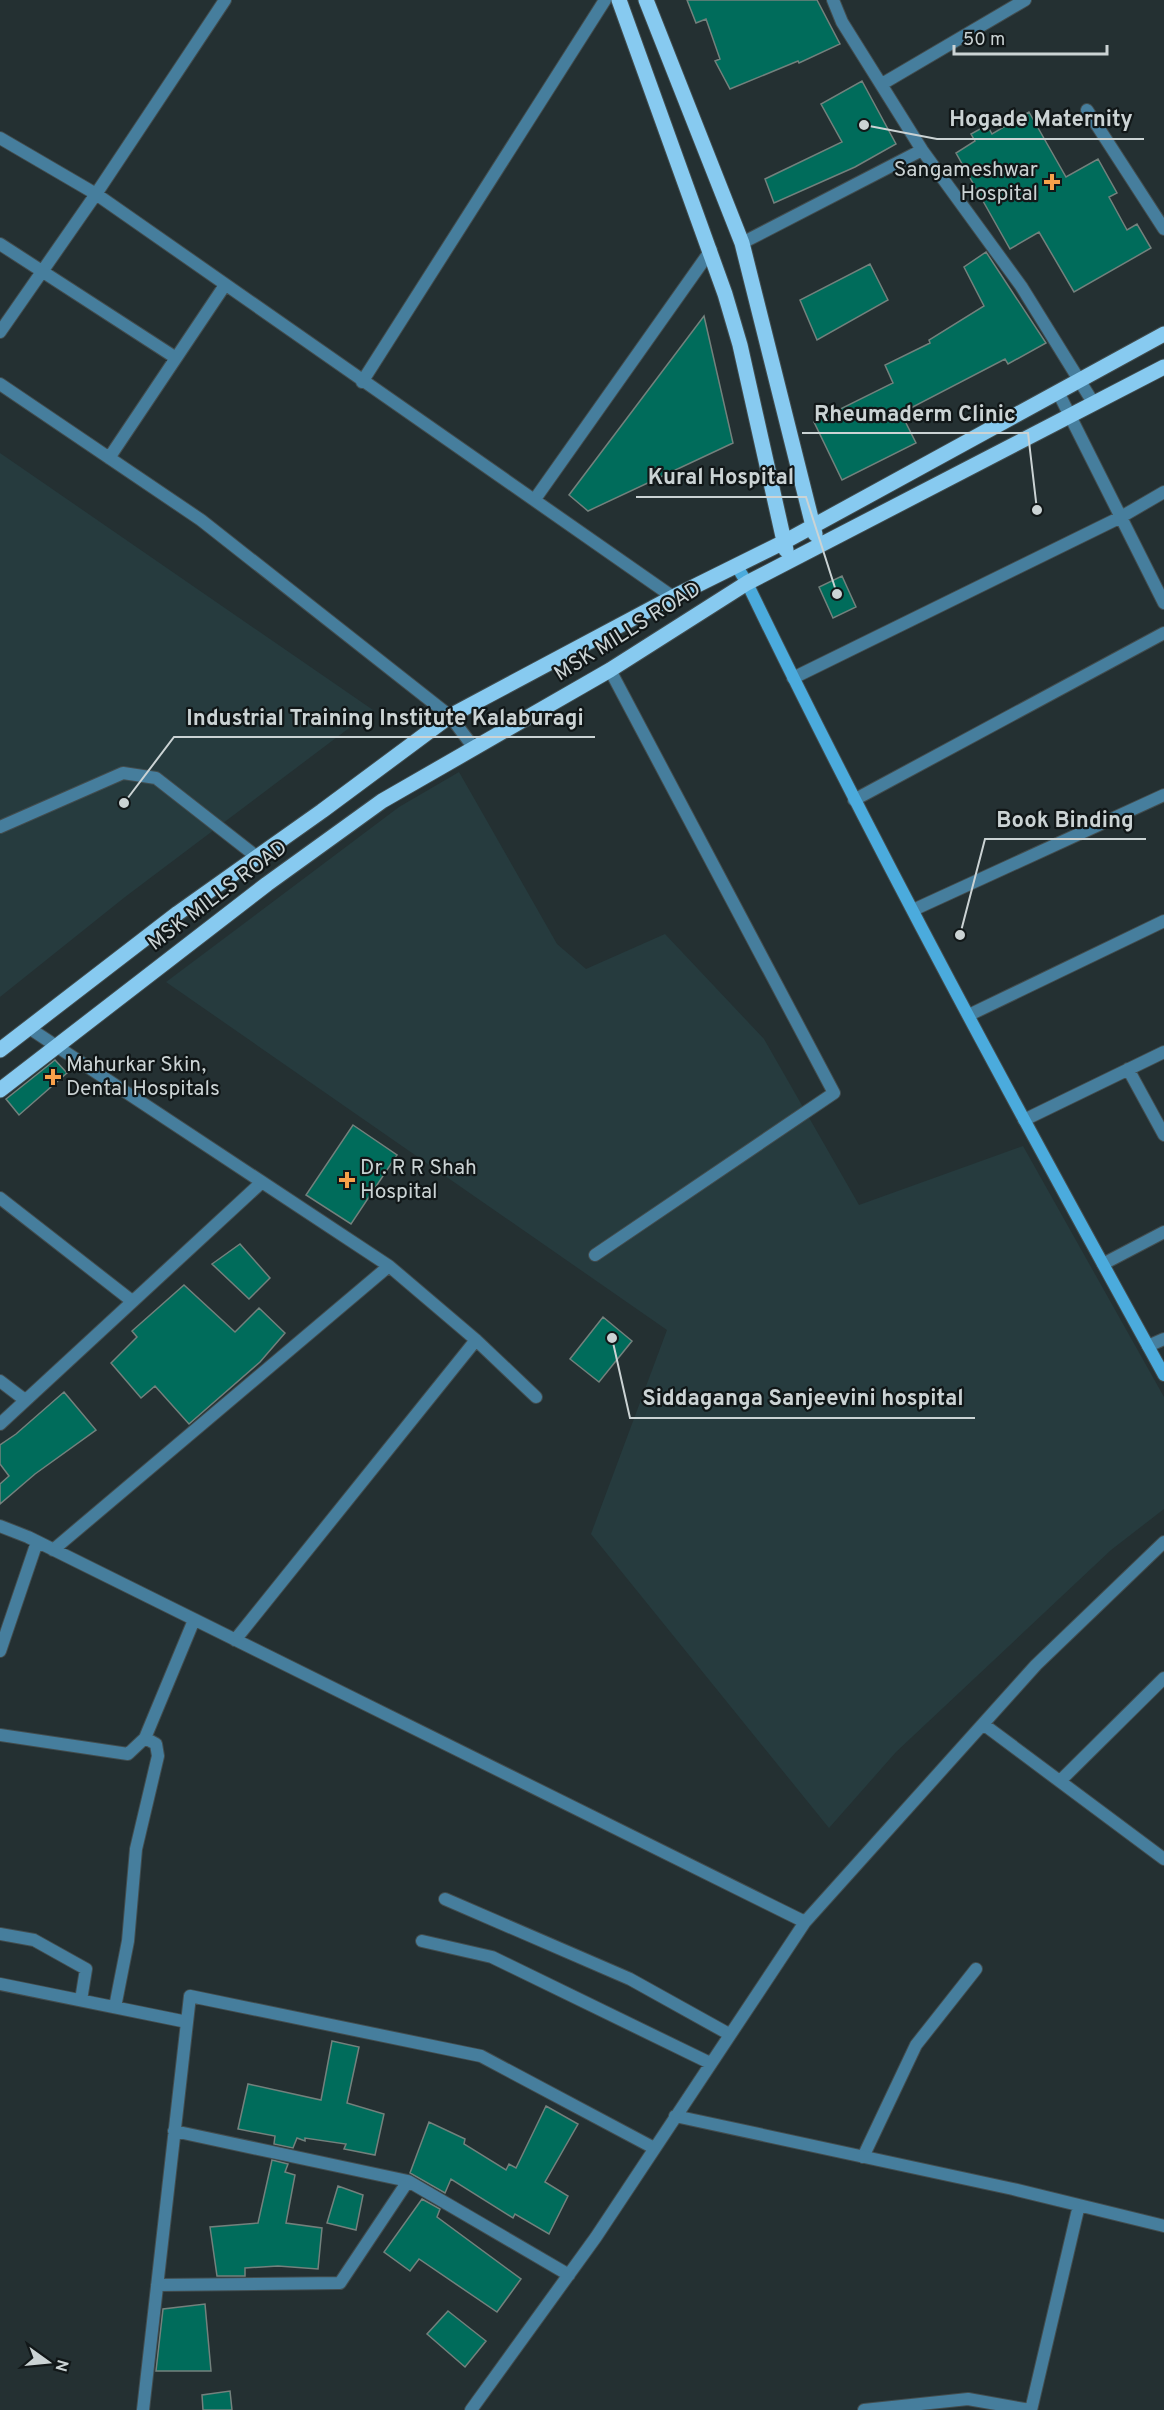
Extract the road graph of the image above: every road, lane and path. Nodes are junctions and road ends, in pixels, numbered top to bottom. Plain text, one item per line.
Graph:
1 (225, 0) edge
2 (605, 0) edge
3 (619, 0) edge
4 (646, 0) edge
5 (833, 0) edge
6 (1025, 0) edge
7 (882, 84) junction
8 (1087, 110) dead end
9 (0, 138) edge
10 (922, 150) junction
11 (96, 194) junction
12 (1164, 229) edge
13 (742, 243) junction
14 (0, 244) edge
15 (711, 250) junction
16 (42, 272) junction
17 (225, 285) junction
18 (0, 332) edge
19 (1164, 334) edge
20 (176, 358) junction
21 (1164, 367) edge
22 (1080, 380) junction
23 (362, 382) junction
24 (0, 384) edge
25 (1058, 392) junction
26 (1095, 404) junction
27 (1070, 417) junction
28 (109, 458) junction
29 (1164, 492) edge
30 (535, 499) junction
31 (1121, 517) junction
32 (813, 524) junction
33 (784, 542) junction
34 (819, 546) junction
35 (789, 561) junction
36 (736, 565) junction
37 (747, 583) junction
38 (673, 597) junction
39 (1164, 603) edge
40 (1164, 633) edge
41 (610, 670) junction
42 (793, 678) junction
43 (450, 716) junction
44 (474, 748) junction
45 (1164, 795) edge
46 (854, 800) junction
47 (0, 828) edge
48 (257, 857) junction
49 (913, 910) junction
50 (1164, 921) edge
51 (969, 1016) junction
52 (29, 1028) junction
53 (56, 1047) junction
54 (0, 1050) edge
55 (1164, 1052) edge
56 (1128, 1069) junction
57 (0, 1090) edge
58 (1024, 1120) junction
59 (1164, 1135) edge
60 (262, 1182) junction
61 (0, 1198) edge
62 (1164, 1232) edge
63 (595, 1256) dead end
64 (1103, 1264) junction
65 (389, 1266) junction
66 (132, 1301) junction
67 (1164, 1339) edge
68 (476, 1340) junction
69 (1148, 1346) junction
70 (1164, 1376) edge
71 (0, 1381) edge
72 (536, 1397) dead end
73 (25, 1400) junction
74 (0, 1424) edge
75 (0, 1526) edge
76 (38, 1542) junction
77 (1164, 1542) edge
78 (53, 1550) junction
79 (194, 1620) junction
80 (236, 1640) junction
81 (0, 1651) edge
82 (1164, 1678) edge
83 (983, 1724) junction
84 (0, 1735) edge
85 (145, 1738) junction
86 (1060, 1781) junction
87 (1164, 1859) edge
88 (445, 1899) dead end
89 (805, 1922) junction
90 (0, 1934) edge
91 (422, 1941) dead end
92 (976, 1970) dead end
93 (0, 1984) edge
94 (81, 2000) junction
95 (115, 2007) junction
96 (187, 2022) junction
97 (729, 2034) junction
98 (710, 2063) junction
99 (675, 2116) junction
100 (174, 2131) junction
101 (654, 2148) junction
102 (863, 2157) junction
103 (408, 2181) junction
104 (1079, 2205) junction
105 (1164, 2226) edge
106 (569, 2275) junction
107 (157, 2285) junction
108 (911, 2408) edge
109 (143, 2410) edge
110 (471, 2410) edge
111 (864, 2410) edge
112 (1030, 2410) edge

1 - 11 street
2 - 23 street
3 - 15 main road
4 - 13 main road
5 - 7 street
6 - 7 street
7 - 10 street
8 - 12 street
9 - 11 street
10 - 13 street
10 - 22 street
11 - 16 street
11 - 17 street
13 - 32 main road
14 - 16 street
15 - 30 street
15 - 33 main road
16 - 18 street
16 - 20 street
17 - 20 street
17 - 23 street
19 - 22 main road, MSK MILLS ROAD
20 - 28 street
21 - 26 main road, MSK MILLS ROAD
22 - 25 main road, MSK MILLS ROAD
22 - 26 street
23 - 30 street
24 - 28 street
25 - 27 street
25 - 32 main road, MSK MILLS ROAD
26 - 27 main road, MSK MILLS ROAD
27 - 31 street
27 - 34 main road, MSK MILLS ROAD
28 - 43 street
29 - 31 street
30 - 38 street
31 - 39 street
31 - 42 street
32 - 33 main road, MSK MILLS ROAD
32 - 34 main road
33 - 35 main road
33 - 36 main road, MSK MILLS ROAD
34 - 35 main road, MSK MILLS ROAD
35 - 37 main road, MSK MILLS ROAD
36 - 37 street
36 - 38 main road, MSK MILLS ROAD
37 - 41 main road, MSK MILLS ROAD
37 - 42 street
38 - 43 main road, MSK MILLS ROAD
40 - 46 street
41 - 44 main road, MSK MILLS ROAD
41 - 63 street
42 - 46 street
43 - 44 street
43 - 48 main road, MSK MILLS ROAD
44 - 53 main road, MSK MILLS ROAD
45 - 49 street
46 - 49 street
47 - 48 street
48 - 52 main road, MSK MILLS ROAD
49 - 51 street
50 - 51 street
51 - 58 street
52 - 53 street
52 - 54 main road, MSK MILLS ROAD
53 - 57 main road, MSK MILLS ROAD
53 - 60 street
55 - 56 street
56 - 58 street
56 - 59 street
58 - 64 street
60 - 65 street
60 - 66 street
61 - 66 street
62 - 64 street
64 - 69 street
65 - 68 street
65 - 78 street
66 - 73 street
67 - 69 street
68 - 72 street
68 - 80 street
69 - 70 street
71 - 73 street
73 - 74 street
75 - 76 street
76 - 78 street
76 - 81 street
77 - 83 street
78 - 79 street
79 - 80 street
79 - 85 street
80 - 89 street
82 - 86 street
83 - 86 street
83 - 89 street
84 - 85 street
85 - 95 street
86 - 87 street
88 - 97 street
89 - 97 street
90 - 94 street
91 - 98 street
92 - 102 street
93 - 94 street
94 - 95 street
95 - 96 street
96 - 100 street
96 - 101 street
97 - 98 street
98 - 99 street
99 - 101 street
99 - 102 street
100 - 103 street
100 - 107 street
101 - 106 street
102 - 104 street
103 - 106 street
103 - 107 street
104 - 105 street
104 - 112 street
106 - 110 street
107 - 109 street
108 - 111 street
108 - 112 street

